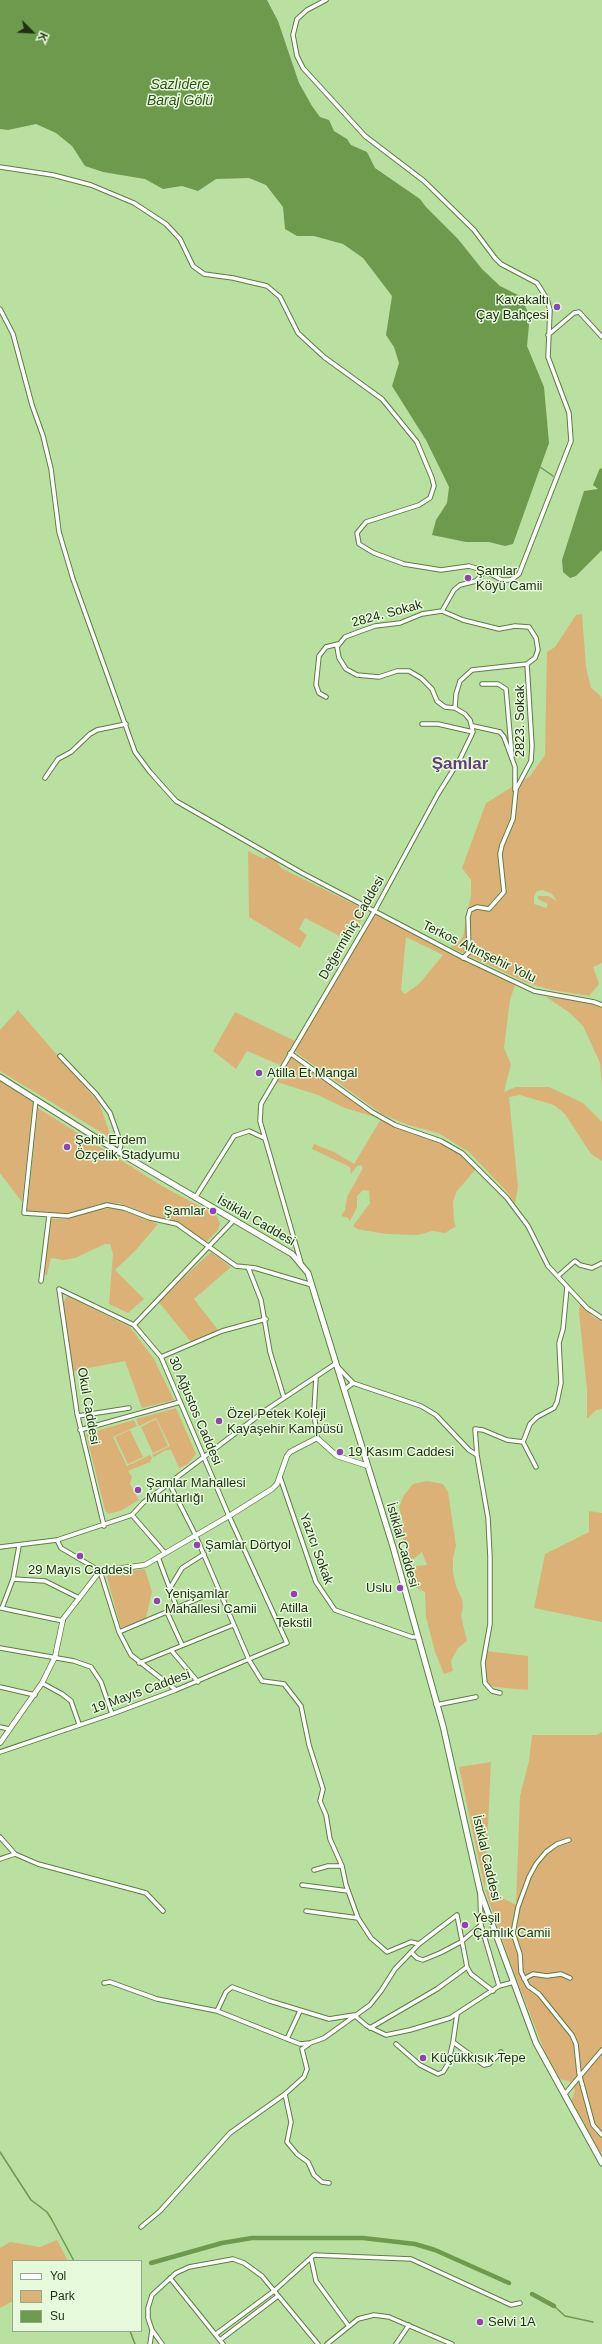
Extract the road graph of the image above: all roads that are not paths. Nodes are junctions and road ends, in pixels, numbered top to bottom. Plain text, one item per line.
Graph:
1 (326, 0) edge
2 (0, 167) edge
3 (0, 309) edge
4 (548, 335) junction
5 (602, 337) edge
6 (485, 571) junction
7 (442, 611) junction
8 (338, 644) junction
9 (527, 664) junction
10 (482, 684) dead end
11 (326, 697) dead end
12 (455, 708) junction
13 (126, 724) junction
14 (422, 724) dead end
15 (473, 726) junction
16 (473, 732) junction
17 (512, 757) junction
18 (45, 778) dead end
19 (516, 792) junction
20 (375, 910) junction
21 (463, 958) junction
22 (602, 1005) edge
23 (290, 1053) junction
24 (60, 1056) dead end
25 (0, 1076) edge
26 (36, 1098) junction
27 (264, 1138) junction
28 (119, 1152) junction
29 (195, 1198) junction
30 (49, 1216) junction
31 (233, 1221) junction
32 (207, 1246) junction
33 (301, 1263) junction
34 (602, 1263) edge
35 (248, 1267) junction
36 (558, 1276) junction
37 (42, 1281) dead end
38 (312, 1284) junction
39 (567, 1287) junction
40 (602, 1318) edge
41 (266, 1319) junction
42 (134, 1325) junction
43 (161, 1357) junction
44 (335, 1364) junction
45 (316, 1377) junction
46 (353, 1383) junction
47 (344, 1390) junction
48 (284, 1398) junction
49 (180, 1402) junction
50 (129, 1408) dead end
51 (78, 1416) junction
52 (80, 1430) junction
53 (317, 1438) junction
54 (523, 1442) junction
55 (477, 1455) junction
56 (203, 1457) junction
57 (368, 1466) junction
58 (536, 1467) dead end
59 (280, 1477) junction
60 (169, 1483) junction
61 (132, 1515) junction
62 (228, 1516) junction
63 (104, 1526) junction
64 (195, 1534) junction
65 (56, 1540) junction
66 (19, 1546) junction
67 (0, 1547) edge
68 (165, 1553) junction
69 (204, 1554) junction
70 (158, 1557) junction
71 (100, 1571) junction
72 (12, 1579) junction
73 (170, 1588) junction
74 (219, 1590) junction
75 (79, 1598) junction
76 (1, 1608) edge
77 (177, 1608) junction
78 (167, 1612) junction
79 (63, 1621) junction
80 (233, 1625) junction
81 (119, 1632) junction
82 (417, 1637) junction
83 (287, 1643) joint
84 (182, 1645) junction
85 (0, 1648) edge
86 (171, 1650) junction
87 (55, 1657) junction
88 (249, 1660) junction
89 (139, 1663) junction
90 (198, 1682) junction
91 (42, 1683) junction
92 (0, 1687) edge
93 (176, 1690) junction
94 (500, 1693) dead end
95 (34, 1695) junction
96 (476, 1697) dead end
97 (436, 1705) junction
98 (112, 1714) junction
99 (79, 1724) junction
100 (0, 1726) edge
101 (9, 1729) junction
102 (0, 1743) edge
103 (0, 1752) edge
104 (0, 1837) edge
105 (569, 1840) dead end
106 (15, 1854) junction
107 (0, 1859) edge
108 (342, 1866) junction
109 (314, 1870) dead end
110 (302, 1886) dead end
111 (348, 1891) junction
112 (480, 1891) junction
113 (163, 1911) dead end
114 (306, 1911) dead end
115 (358, 1918) junction
116 (481, 1924) junction
117 (461, 1942) junction
118 (419, 1944) junction
119 (411, 1952) junction
120 (467, 1968) junction
121 (570, 1978) dead end
122 (524, 1979) junction
123 (514, 1982) junction
124 (104, 1983) dead end
125 (499, 1986) junction
126 (493, 1991) junction
127 (217, 2011) junction
128 (300, 2011) junction
129 (354, 2014) junction
130 (457, 2014) junction
131 (370, 2028) junction
132 (287, 2039) junction
133 (453, 2042) junction
134 (310, 2043) junction
135 (396, 2044) dead end
136 (602, 2050) edge
137 (501, 2052) dead end
138 (581, 2078) junction
139 (285, 2094) junction
140 (564, 2095) junction
141 (602, 2135) edge
142 (602, 2163) edge
143 (329, 2183) dead end
144 (141, 2227) dead end
145 (311, 2258) junction
146 (170, 2278) junction
147 (274, 2291) junction
148 (278, 2296) junction
149 (520, 2303) dead end
150 (348, 2325) junction
151 (409, 2325) junction
152 (152, 2330) junction
153 (216, 2334) junction
154 (220, 2340) junction
155 (150, 2344) edge
156 (162, 2344) edge
157 (223, 2344) edge
158 (318, 2344) edge
159 (327, 2344) edge
160 (396, 2344) edge
161 (452, 2344) edge

1 - 4 street
2 - 6 street
3 - 13 street, Terkos Altınşehir Yolu
4 - 5 street
4 - 6 street
6 - 7 street, 2824. Sokak
7 - 8 street, 2824. Sokak
7 - 9 street
8 - 11 street, 2824. Sokak
8 - 12 street
9 - 12 street
9 - 19 street, 2823. Sokak
10 - 17 street
12 - 15 street
13 - 18 street
13 - 20 street, Terkos Altınşehir Yolu
14 - 16 street
15 - 16 street, Değermihiç Caddesi
15 - 17 street
16 - 20 street, Değermihiç Caddesi
17 - 19 street
19 - 21 street, 2823. Sokak
20 - 21 street, Terkos Altınşehir Yolu
20 - 23 street, Değermihiç Caddesi
21 - 22 street, Terkos Altınşehir Yolu
23 - 27 street, Değermihiç Caddesi
23 - 36 street
24 - 28 street
25 - 26 main road, İstiklal Caddesi
26 - 28 main road, İstiklal Caddesi
26 - 30 street
27 - 29 street
27 - 33 street, Değermihiç Caddesi
28 - 29 main road, İstiklal Caddesi
29 - 31 main road, İstiklal Caddesi
30 - 32 street
30 - 37 street
31 - 32 street
31 - 33 main road, İstiklal Caddesi
32 - 35 street
32 - 42 street
33 - 38 main road, İstiklal Caddesi
34 - 36 street
35 - 38 street
35 - 41 street
36 - 39 street
38 - 44 main road, İstiklal Caddesi
39 - 40 street
39 - 54 street
41 - 43 street
41 - 48 street
42 - 43 street, 30 Ağustos Caddesi
42 - 51 street, Okul Caddesi
43 - 49 street, 30 Ağustos Caddesi
44 - 45 street
44 - 46 street
44 - 47 main road, İstiklal Caddesi
45 - 48 street
45 - 53 street
46 - 47 street
46 - 55 street
47 - 57 main road, İstiklal Caddesi
48 - 56 street
49 - 52 street
49 - 56 street, 30 Ağustos Caddesi
50 - 51 street
51 - 52 street, Okul Caddesi
52 - 63 street, Okul Caddesi
53 - 57 street
53 - 59 street
54 - 55 street
54 - 58 street
55 - 94 street
56 - 60 street
56 - 62 street, 30 Ağustos Caddesi
57 - 82 main road, İstiklal Caddesi
59 - 62 street
59 - 82 street, Yazıcı Sokak
60 - 61 street
60 - 64 street
61 - 63 street
61 - 68 street
62 - 64 street
62 - 83 street, 30 Ağustos Caddesi
63 - 65 street
64 - 68 street
64 - 69 street
65 - 66 street
65 - 71 street
66 - 67 street
66 - 72 street
68 - 70 street
69 - 73 street
69 - 74 street
70 - 71 street
70 - 73 street
71 - 75 street
71 - 81 street
72 - 75 street
72 - 76 street
73 - 77 street
74 - 77 street
74 - 80 street
75 - 79 street
76 - 79 street
77 - 78 street
78 - 81 street
78 - 84 street
79 - 87 street
80 - 84 street
80 - 88 street
81 - 89 street
82 - 97 main road, İstiklal Caddesi
83 - 88 street, 19 Mayıs Caddesi
84 - 86 street
85 - 87 street
86 - 89 street
86 - 90 street
87 - 91 street
87 - 98 street
88 - 90 street, 19 Mayıs Caddesi
88 - 108 street
89 - 93 street
90 - 93 street, 19 Mayıs Caddesi
91 - 95 street
91 - 99 street
92 - 95 street
93 - 98 street, 19 Mayıs Caddesi
95 - 101 street
96 - 97 street
97 - 112 main road, İstiklal Caddesi
98 - 99 street, 19 Mayıs Caddesi
99 - 103 street, 19 Mayıs Caddesi
100 - 101 street
101 - 102 street
104 - 106 street
105 - 122 street
106 - 107 street
106 - 113 street
108 - 109 street
108 - 111 street
110 - 111 street
111 - 115 street
112 - 116 street
112 - 123 main road, İstiklal Caddesi
114 - 115 street
115 - 118 street
116 - 117 street
116 - 125 street
117 - 118 street
117 - 119 street
117 - 120 street
118 - 119 street
119 - 129 street
120 - 126 street
120 - 131 street
121 - 122 street
122 - 138 street
123 - 125 street
123 - 140 main road, İstiklal Caddesi
124 - 127 street
125 - 126 street
126 - 130 street
127 - 128 street
127 - 132 street
128 - 129 street
128 - 132 street
129 - 131 street
129 - 134 street
130 - 131 street
130 - 133 street
132 - 134 street
133 - 135 street
133 - 137 street
134 - 139 street
136 - 138 street
138 - 140 street
138 - 141 street
139 - 143 street
139 - 144 street
140 - 142 main road, İstiklal Caddesi
145 - 147 street
145 - 149 street
145 - 150 street
146 - 147 street
146 - 152 street
146 - 153 street
147 - 148 street
147 - 153 street
148 - 154 street
148 - 158 street
150 - 151 street
150 - 159 street
151 - 160 street
151 - 161 street
152 - 155 street
152 - 156 street
153 - 154 street
154 - 157 street

